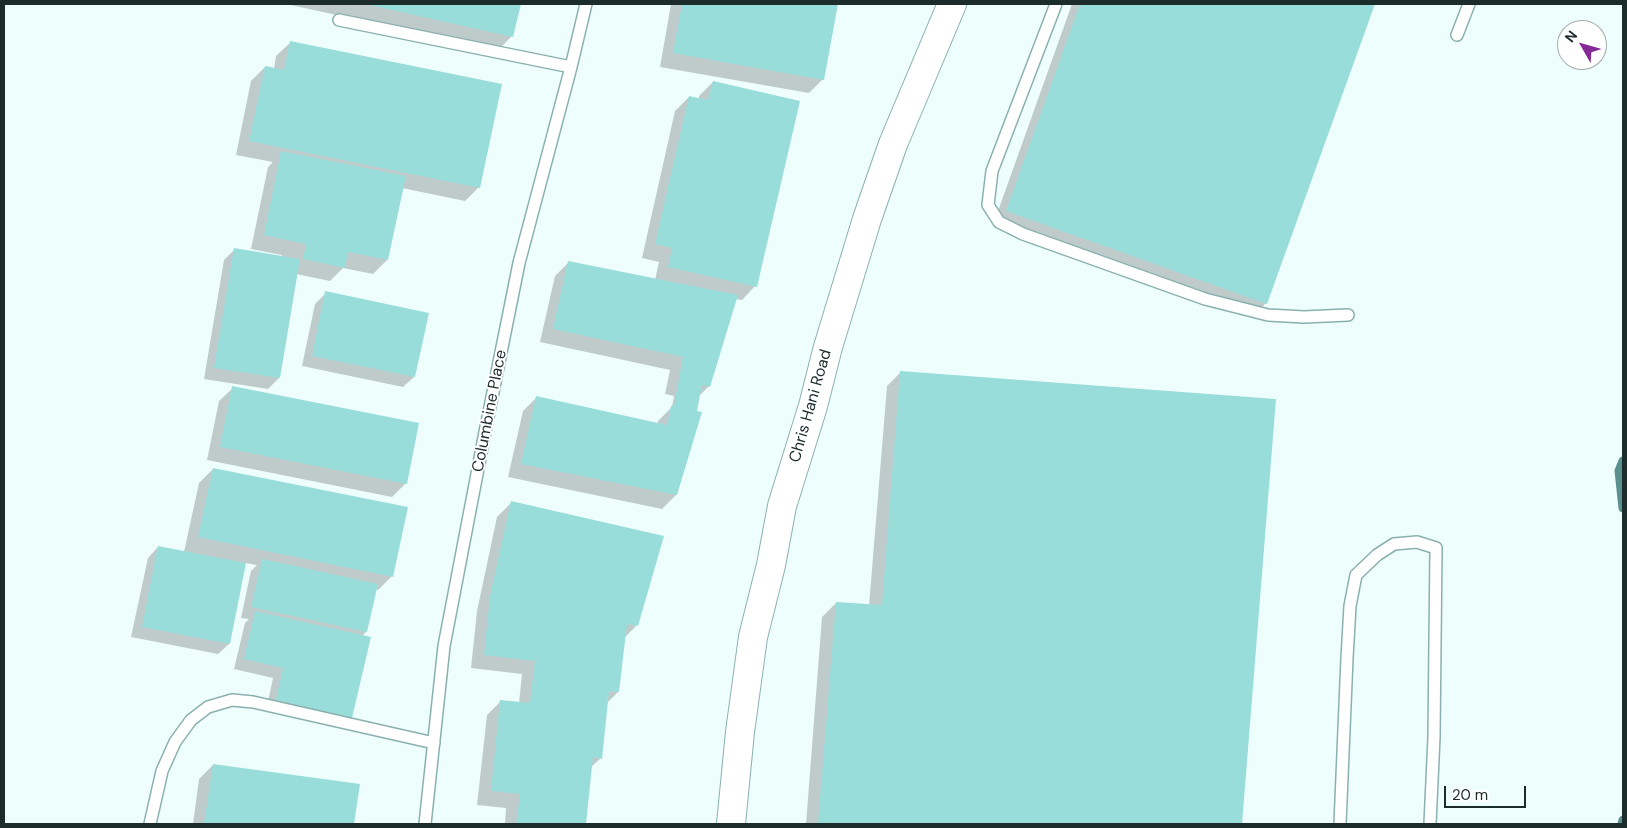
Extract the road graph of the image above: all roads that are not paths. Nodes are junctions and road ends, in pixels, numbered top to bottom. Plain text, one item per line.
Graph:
1 (586, 4) edge
2 (952, 4) edge
3 (1056, 4) edge
4 (1469, 4) edge
5 (339, 20) dead end
6 (1457, 34) dead end
7 (571, 67) junction
8 (1348, 315) dead end
9 (434, 743) junction
10 (150, 824) edge
11 (424, 824) edge
12 (731, 824) edge
13 (1340, 824) edge
14 (1430, 824) edge

1 - 7 lane, Columbine Place
2 - 12 street, Chris Hani Road
3 - 8 lane
4 - 6 lane
5 - 7 lane
7 - 9 lane, Columbine Place
9 - 10 lane
9 - 11 lane, Columbine Place
13 - 14 lane

